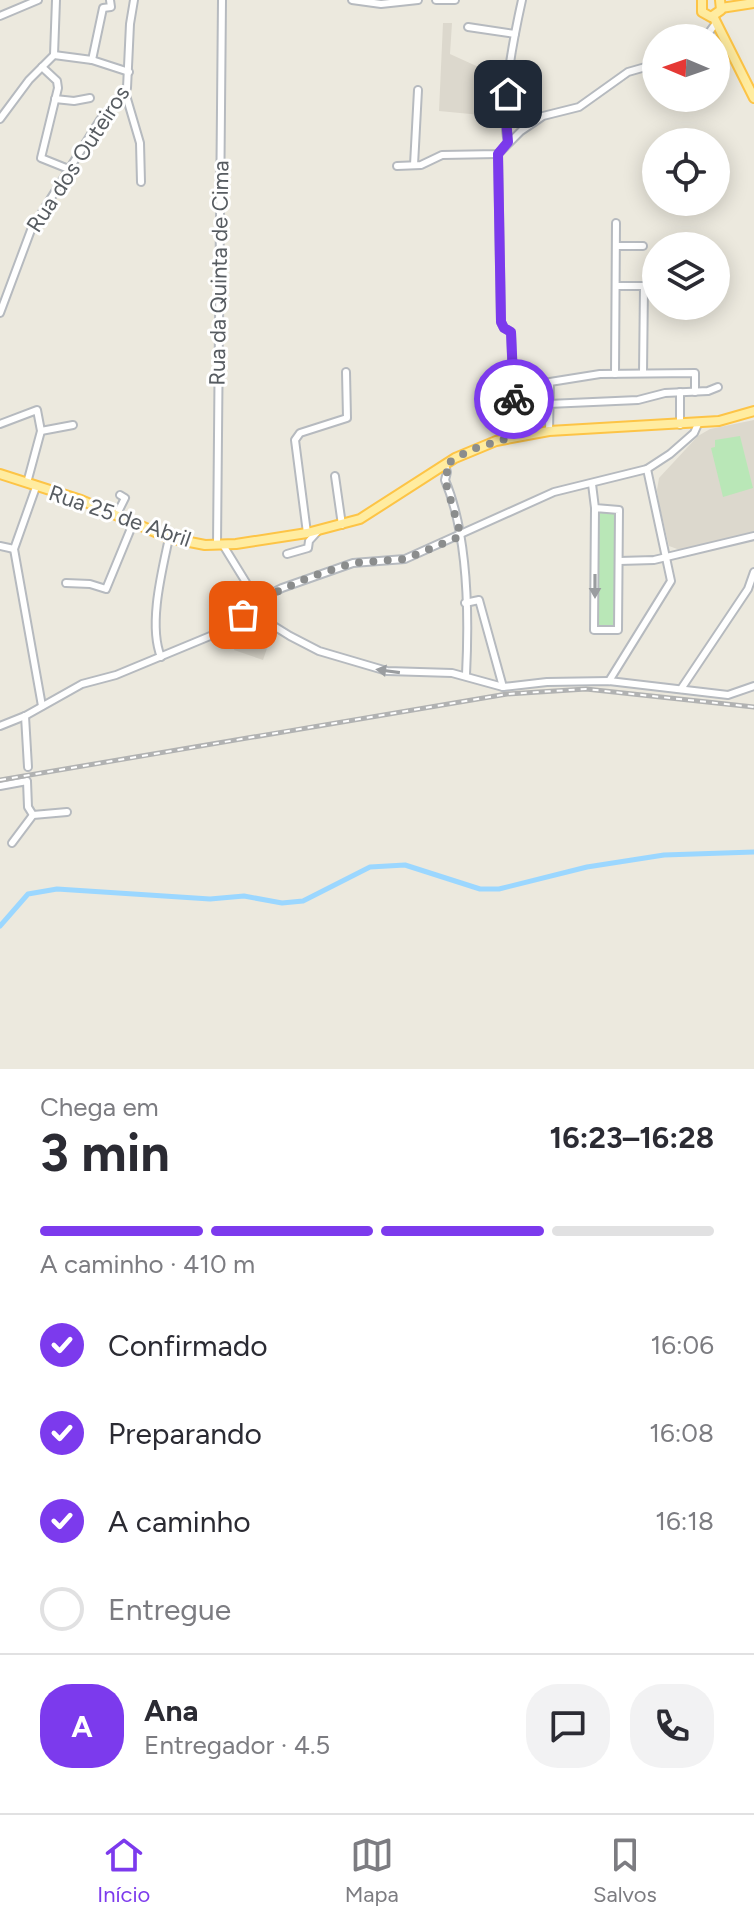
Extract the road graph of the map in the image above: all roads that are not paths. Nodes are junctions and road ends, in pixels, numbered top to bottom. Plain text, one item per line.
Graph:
1 (38, 0) edge
2 (56, 0) edge
3 (110, 0) edge
4 (134, 0) edge
5 (222, 0) edge
6 (352, 0) edge
7 (418, 0) edge
8 (436, 0) edge
9 (522, 0) edge
10 (702, 0) edge
11 (451, 1) edge
12 (754, 3) edge
13 (721, 4) edge
14 (0, 16) edge
15 (715, 20) junction
16 (713, 24) edge
17 (468, 27) dead end
18 (515, 34) junction
19 (54, 55) junction
20 (92, 60) junction
21 (42, 67) junction
22 (642, 68) edge
23 (129, 72) junction
24 (418, 90) dead end
25 (125, 92) junction
26 (90, 98) dead end
27 (754, 98) edge
28 (55, 99) junction
29 (0, 119) edge
30 (508, 142) junction
31 (498, 154) junction
32 (414, 165) junction
33 (397, 166) dead end
34 (71, 170) junction
35 (141, 182) dead end
36 (616, 223) dead end
37 (616, 246) junction
38 (642, 246) edge
39 (616, 286) junction
40 (0, 313) edge
41 (346, 372) dead end
42 (643, 373) junction
43 (615, 374) junction
44 (718, 387) dead end
45 (680, 392) junction
46 (695, 392) junction
47 (548, 404) junction
48 (754, 409) edge
49 (0, 424) edge
50 (698, 424) junction
51 (73, 425) dead end
52 (680, 425) junction
53 (41, 431) junction
54 (549, 431) junction
55 (515, 436) junction
56 (445, 465) junction
57 (647, 469) junction
58 (432, 473) junction
59 (0, 474) edge
60 (335, 476) dead end
61 (445, 480) junction
62 (27, 483) junction
63 (592, 484) junction
64 (36, 487) junction
65 (120, 495) dead end
66 (595, 508) junction
67 (117, 514) junction
68 (134, 521) junction
69 (342, 525) junction
70 (318, 531) junction
71 (307, 533) junction
72 (461, 536) junction
73 (754, 536) edge
74 (169, 538) junction
75 (220, 545) junction
76 (0, 546) edge
77 (14, 549) junction
78 (287, 554) dead end
79 (667, 556) junction
80 (619, 561) junction
81 (754, 572) edge
82 (66, 583) dead end
83 (254, 602) junction
84 (465, 603) junction
85 (248, 610) junction
86 (618, 630) junction
87 (637, 635) junction
88 (161, 657) junction
89 (466, 675) junction
90 (609, 681) junction
91 (754, 686) edge
92 (503, 687) junction
93 (681, 689) junction
94 (42, 706) junction
95 (25, 716) junction
96 (0, 726) edge
97 (28, 767) dead end
98 (0, 786) edge
99 (67, 812) dead end
100 (33, 815) junction
101 (12, 843) dead end

1 - 14 street
2 - 19 street
3 - 20 street
4 - 23 street, Rua dos Outeiros
5 - 75 street, Rua da Quinta de Cima
6 - 7 street
8 - 11 street
9 - 18 street
10 - 15 main road
12 - 13 main road
13 - 15 main road
15 - 16 street
15 - 27 main road
17 - 18 street
18 - 30 street
19 - 20 street
19 - 21 street
20 - 23 street
21 - 28 street
21 - 29 street
22 - 30 street
23 - 25 street, Rua dos Outeiros
24 - 32 street
25 - 34 street, Rua dos Outeiros
25 - 35 street
26 - 28 street
28 - 34 street
30 - 31 street
31 - 32 street
31 - 55 street
32 - 33 street
34 - 40 street, Rua dos Outeiros
36 - 37 street
37 - 38 street
37 - 39 street
39 - 42 street
39 - 43 street
41 - 71 street
42 - 43 street
42 - 46 street
43 - 47 street
44 - 46 street
45 - 46 street
45 - 47 street
45 - 52 street
47 - 54 street
48 - 50 main road, Rua 25 de Abril
49 - 53 street
50 - 52 main road, Rua 25 de Abril
50 - 57 street
51 - 53 street
52 - 54 main road, Rua 25 de Abril
53 - 62 street
54 - 55 main road, Rua 25 de Abril
55 - 56 main road, Rua 25 de Abril
56 - 58 main road, Rua 25 de Abril
56 - 61 street
57 - 63 street
57 - 79 street
58 - 61 street
58 - 69 main road, Rua 25 de Abril
59 - 62 main road, Rua 25 de Abril
60 - 69 street
61 - 72 street
62 - 64 main road, Rua 25 de Abril
63 - 66 street
63 - 72 street
64 - 67 main road, Rua 25 de Abril
64 - 77 street
65 - 67 street
66 - 80 street
66 -> 86 street
67 - 68 main road, Rua 25 de Abril
68 - 74 main road, Rua 25 de Abril
68 - 82 street
69 - 70 main road, Rua 25 de Abril
70 - 71 main road, Rua 25 de Abril
70 - 78 street
71 - 75 main road, Rua 25 de Abril
72 - 83 street
72 - 84 street
73 - 79 street
74 - 75 main road, Rua 25 de Abril
74 - 88 street
75 - 83 street
76 - 77 street
77 - 94 street
79 - 80 street
79 - 87 street
80 - 86 street
81 - 93 street
83 - 85 street
84 - 89 street
84 - 92 street
85 - 88 street
89 -> 85 street
86 - 87 street
87 - 90 street
88 - 94 street
89 - 92 street
90 - 92 street
90 - 93 street
91 - 93 street
94 - 95 street
95 - 96 street
95 - 97 street
98 - 100 street
99 - 100 street
100 - 101 street

